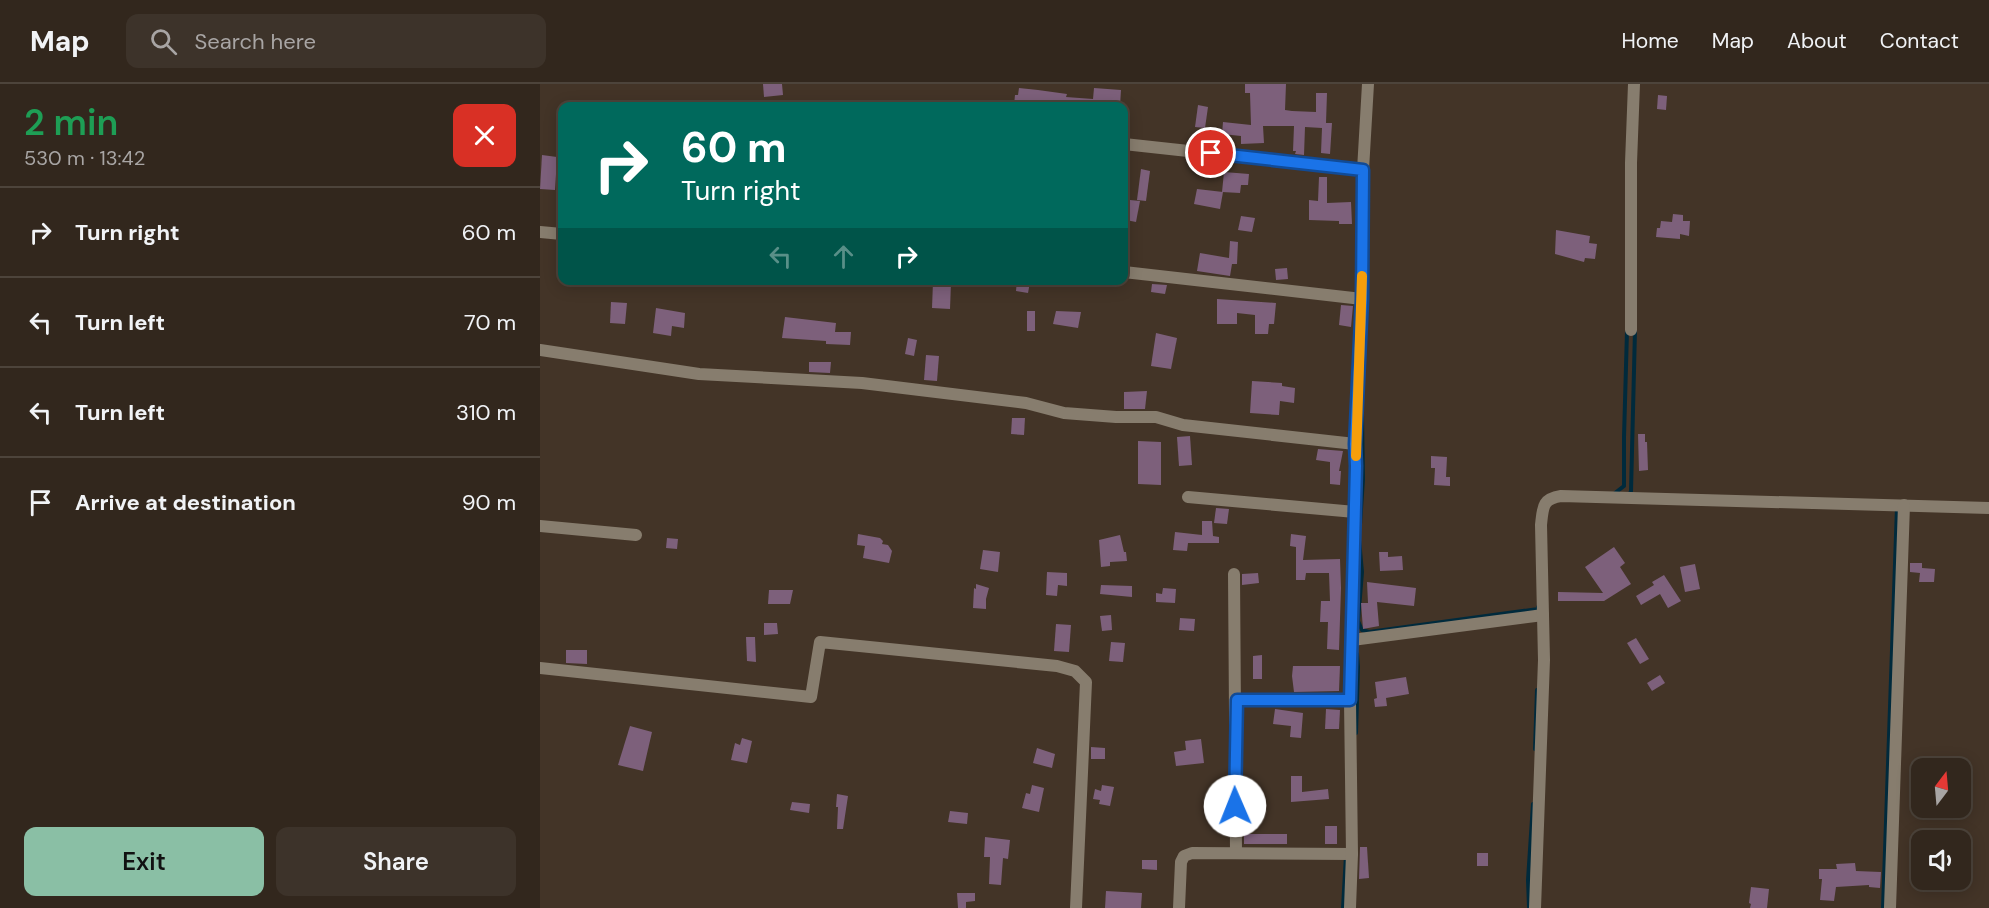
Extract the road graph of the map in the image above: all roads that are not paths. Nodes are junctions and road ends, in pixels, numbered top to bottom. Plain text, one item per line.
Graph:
1 (1368, 84) edge
2 (1634, 84) edge
3 (1128, 144) edge
4 (1363, 170) junction
5 (540, 232) edge
6 (558, 234) edge
7 (1128, 272) edge
8 (1362, 299) junction
9 (1632, 330) dead end
10 (540, 350) edge
11 (1355, 444) junction
12 (1188, 497) dead end
13 (1904, 505) junction
14 (1989, 508) edge
15 (1355, 512) junction
16 (540, 526) edge
17 (636, 535) dead end
18 (1234, 574) dead end
19 (1543, 615) junction
20 (1352, 640) junction
21 (540, 668) edge
22 (1237, 700) junction
23 (1350, 700) junction
24 (1236, 853) junction
25 (1352, 854) junction
26 (1076, 908) edge
27 (1179, 908) edge
28 (1350, 908) edge
29 (1535, 908) edge
30 (1890, 908) edge

1 - 4 street
2 - 9 street
3 - 4 street
4 - 8 street
5 - 6 street
7 - 8 street
8 - 11 street
10 - 11 street
11 - 15 street
12 - 15 street
13 - 14 street
13 - 19 street
13 - 30 street
15 - 20 street
16 - 17 street
18 - 22 street
19 - 20 street
19 - 29 street
20 - 23 street
21 - 26 street
22 - 23 street
22 - 24 street
23 - 25 street
24 - 25 street
24 - 27 street
25 - 28 street

